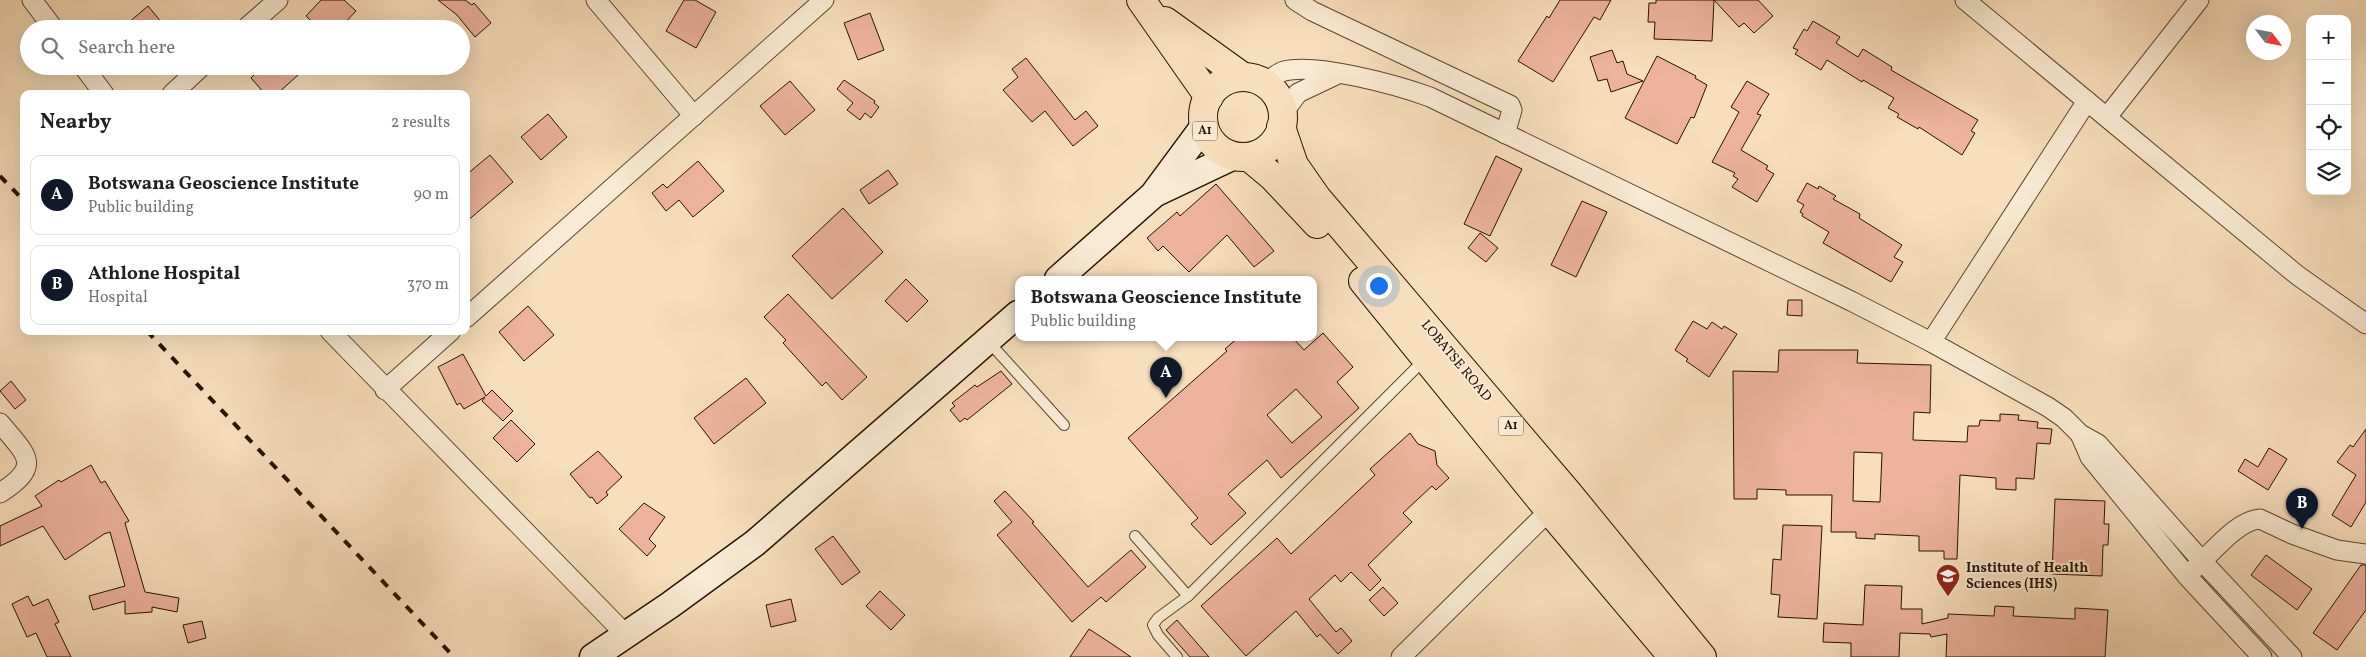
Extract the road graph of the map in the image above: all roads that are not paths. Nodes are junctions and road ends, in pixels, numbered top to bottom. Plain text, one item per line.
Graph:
1 (32, 0) edge
2 (278, 0) edge
3 (596, 0) edge
4 (824, 0) edge
5 (1295, 0) edge
6 (1965, 0) edge
7 (2199, 0) edge
8 (1146, 5) edge
9 (47, 20) edge
10 (255, 20) edge
11 (1338, 74) junction
12 (90, 75) edge
13 (192, 75) edge
14 (1254, 80) junction
15 (101, 90) edge
16 (176, 90) edge
17 (1209, 97) junction
18 (2086, 101) junction
19 (694, 116) junction
20 (2107, 117) junction
21 (1282, 120) junction
22 (1204, 126) junction
23 (1505, 134) junction
24 (1241, 157) junction
25 (1153, 194) junction
26 (1061, 276) edge
27 (470, 314) edge
28 (1015, 317) edge
29 (2366, 324) edge
30 (334, 335) edge
31 (447, 335) edge
32 (988, 341) junction
33 (1931, 342) junction
34 (1434, 351) junction
35 (385, 390) junction
36 (0, 423) edge
37 (1064, 425) dead end
38 (2080, 434) junction
39 (0, 493) edge
40 (1559, 502) junction
41 (1135, 536) dead end
42 (2366, 554) edge
43 (2202, 561) junction
44 (2186, 576) junction
45 (1188, 596) junction
46 (627, 636) junction
47 (593, 657) edge
48 (1177, 657) edge
49 (1401, 657) edge
50 (1673, 657) edge
51 (1702, 657) edge
52 (2262, 657) edge
53 (2292, 657) edge

1 - 9 street
2 - 10 street
3 - 19 street
4 - 19 street
5 - 23 street
6 - 18 street
7 - 20 street
8 - 14 highway, LOBATSE ROAD / A1
8 - 17 highway, LOBATSE ROAD / A1
11 - 14 street
11 - 21 street
11 - 23 street
12 - 15 street
13 - 16 street
14 - 17 highway
14 - 21 highway, LOBATSE ROAD / A1
17 - 22 highway, A1
18 - 20 street
18 - 33 street
19 - 27 street
20 - 29 street
21 - 24 highway
21 - 34 highway, LOBATSE ROAD / A1
22 - 24 highway, LOBATSE ROAD / A1
22 - 25 main road
23 - 33 street
24 - 25 main road
24 - 34 highway, LOBATSE ROAD / A1
25 - 26 main road
28 - 32 main road
30 - 35 street
31 - 35 street
32 - 37 lane
32 - 46 main road
33 - 38 street
34 - 40 highway, LOBATSE ROAD / A1
34 - 45 lane
35 - 46 street
36 - 39 street
38 - 43 street
38 - 44 street
40 - 49 street
40 - 50 highway, LOBATSE ROAD / A1
40 - 51 highway, LOBATSE ROAD / A1
41 - 45 lane
42 - 43 street
43 - 44 street
43 - 53 street
44 - 52 street
45 - 48 lane
46 - 47 main road

